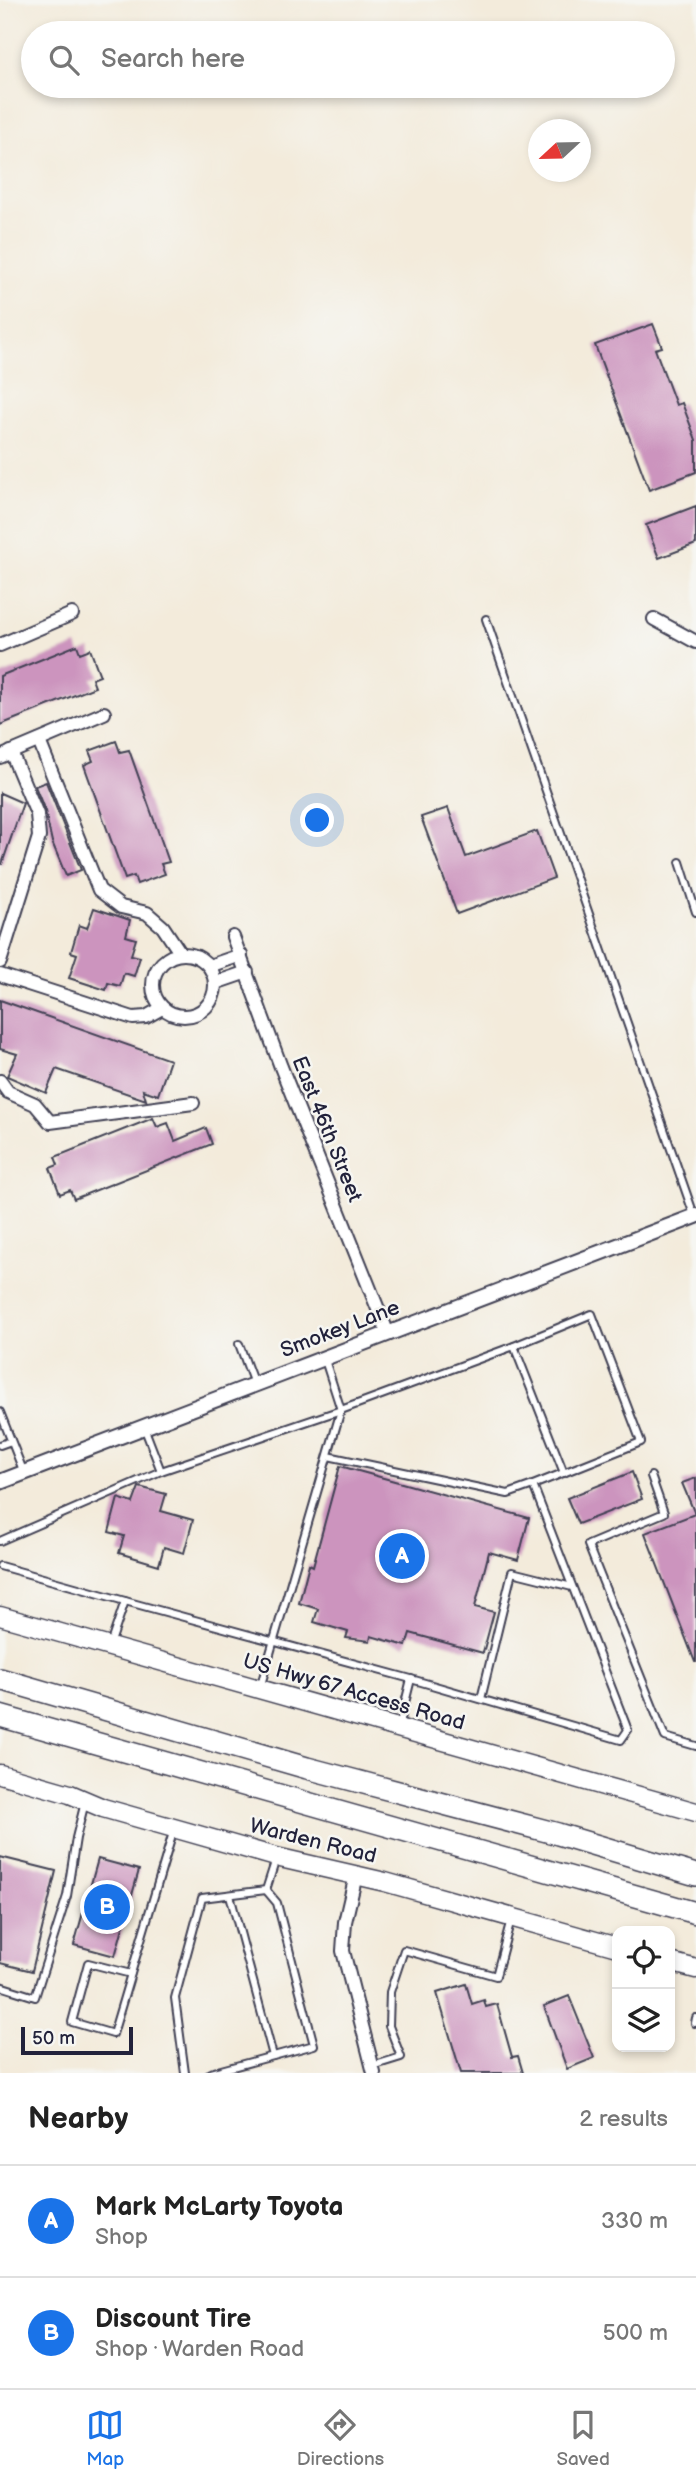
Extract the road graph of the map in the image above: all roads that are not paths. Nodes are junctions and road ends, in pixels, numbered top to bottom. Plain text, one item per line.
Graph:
1 (72, 614) dead end
2 (486, 619) dead end
3 (654, 619) dead end
4 (696, 642) edge
5 (0, 645) edge
6 (104, 713) dead end
7 (39, 741) junction
8 (6, 754) edge
9 (680, 862) dead end
10 (696, 912) edge
11 (233, 937) dead end
12 (181, 954) junction
13 (241, 955) junction
14 (0, 962) edge
15 (209, 966) junction
16 (247, 972) junction
17 (0, 975) edge
18 (215, 983) junction
19 (162, 1008) junction
20 (0, 1081) edge
21 (193, 1103) dead end
22 (695, 1216) edge
23 (388, 1334) junction
24 (239, 1344) dead end
25 (514, 1346) junction
26 (324, 1358) junction
27 (254, 1384) junction
28 (341, 1410) junction
29 (0, 1412) edge
30 (144, 1426) junction
31 (11, 1441) junction
32 (0, 1445) edge
33 (328, 1455) junction
34 (161, 1471) junction
35 (24, 1473) junction
36 (564, 1473) junction
37 (651, 1476) dead end
38 (0, 1482) edge
39 (533, 1485) junction
40 (0, 1541) edge
41 (0, 1566) edge
42 (572, 1587) junction
43 (125, 1601) junction
44 (0, 1616) edge
45 (273, 1642) junction
46 (109, 1647) junction
47 (0, 1668) edge
48 (0, 1679) edge
49 (411, 1679) junction
50 (259, 1689) junction
51 (61, 1696) junction
52 (481, 1699) junction
53 (0, 1716) edge
54 (399, 1728) junction
55 (696, 1746) edge
56 (0, 1774) edge
57 (86, 1800) junction
58 (696, 1812) edge
59 (175, 1828) junction
60 (276, 1857) junction
61 (356, 1875) junction
62 (696, 1875) edge
63 (266, 1890) junction
64 (230, 1895) junction
65 (696, 1913) edge
66 (511, 1917) junction
67 (612, 1946) edge
68 (675, 1963) edge
69 (696, 1969) edge
70 (131, 1974) junction
71 (0, 1986) edge
72 (273, 2056) junction
73 (373, 2070) edge
74 (185, 2073) edge
75 (210, 2073) edge

1 - 5 street
2 - 22 lane
3 - 4 street
6 - 7 street
7 - 8 street
7 - 12 street
8 - 14 street
9 - 10 lane
11 - 13 street, East 46th Street
12 - 15 street
12 - 19 street
13 - 15 street
13 - 16 street, East 46th Street
15 - 18 street
16 - 18 street
16 - 23 street, East 46th Street
17 - 19 street
18 - 19 street
20 - 21 street
22 - 23 street, Smokey Lane
23 - 26 street, Smokey Lane
24 - 27 lane
25 - 28 lane
25 - 36 lane
25 - 36 lane
26 - 27 street, Smokey Lane
26 - 28 lane
27 - 30 street, Smokey Lane
28 - 33 lane
28 - 34 lane
29 - 31 lane
30 - 34 lane
30 - 35 street, Smokey Lane
31 - 32 lane
31 - 35 lane
33 - 39 lane
33 - 45 lane
34 - 40 lane
35 - 38 street, Smokey Lane
36 - 39 lane
37 - 55 lane
39 - 42 lane
41 - 43 lane
42 - 52 lane
42 - 52 lane
43 - 45 lane
43 - 46 lane
44 - 46 main road, US Hwy 67 Access Road
45 - 49 lane
45 - 50 lane
46 - 50 main road, US Hwy 67 Access Road
47 - 51 highway
48 - 51 highway
49 - 52 lane
49 - 54 lane
50 - 54 main road, US Hwy 67 Access Road
51 - 62 highway
53 - 65 highway
54 - 58 main road, US Hwy 67 Access Road
56 - 57 main road, Warden Road
57 - 59 main road, Warden Road
57 - 71 lane
59 - 60 main road, Warden Road
59 - 70 lane
60 - 61 main road, Warden Road
60 - 63 lane
61 - 66 main road, Warden Road
61 - 73 street
63 - 64 lane
63 - 72 lane
64 - 72 lane
64 - 74 lane
66 - 67 main road, Warden Road
66 - 73 lane
68 - 69 main road
70 - 70 lane
72 - 75 lane

